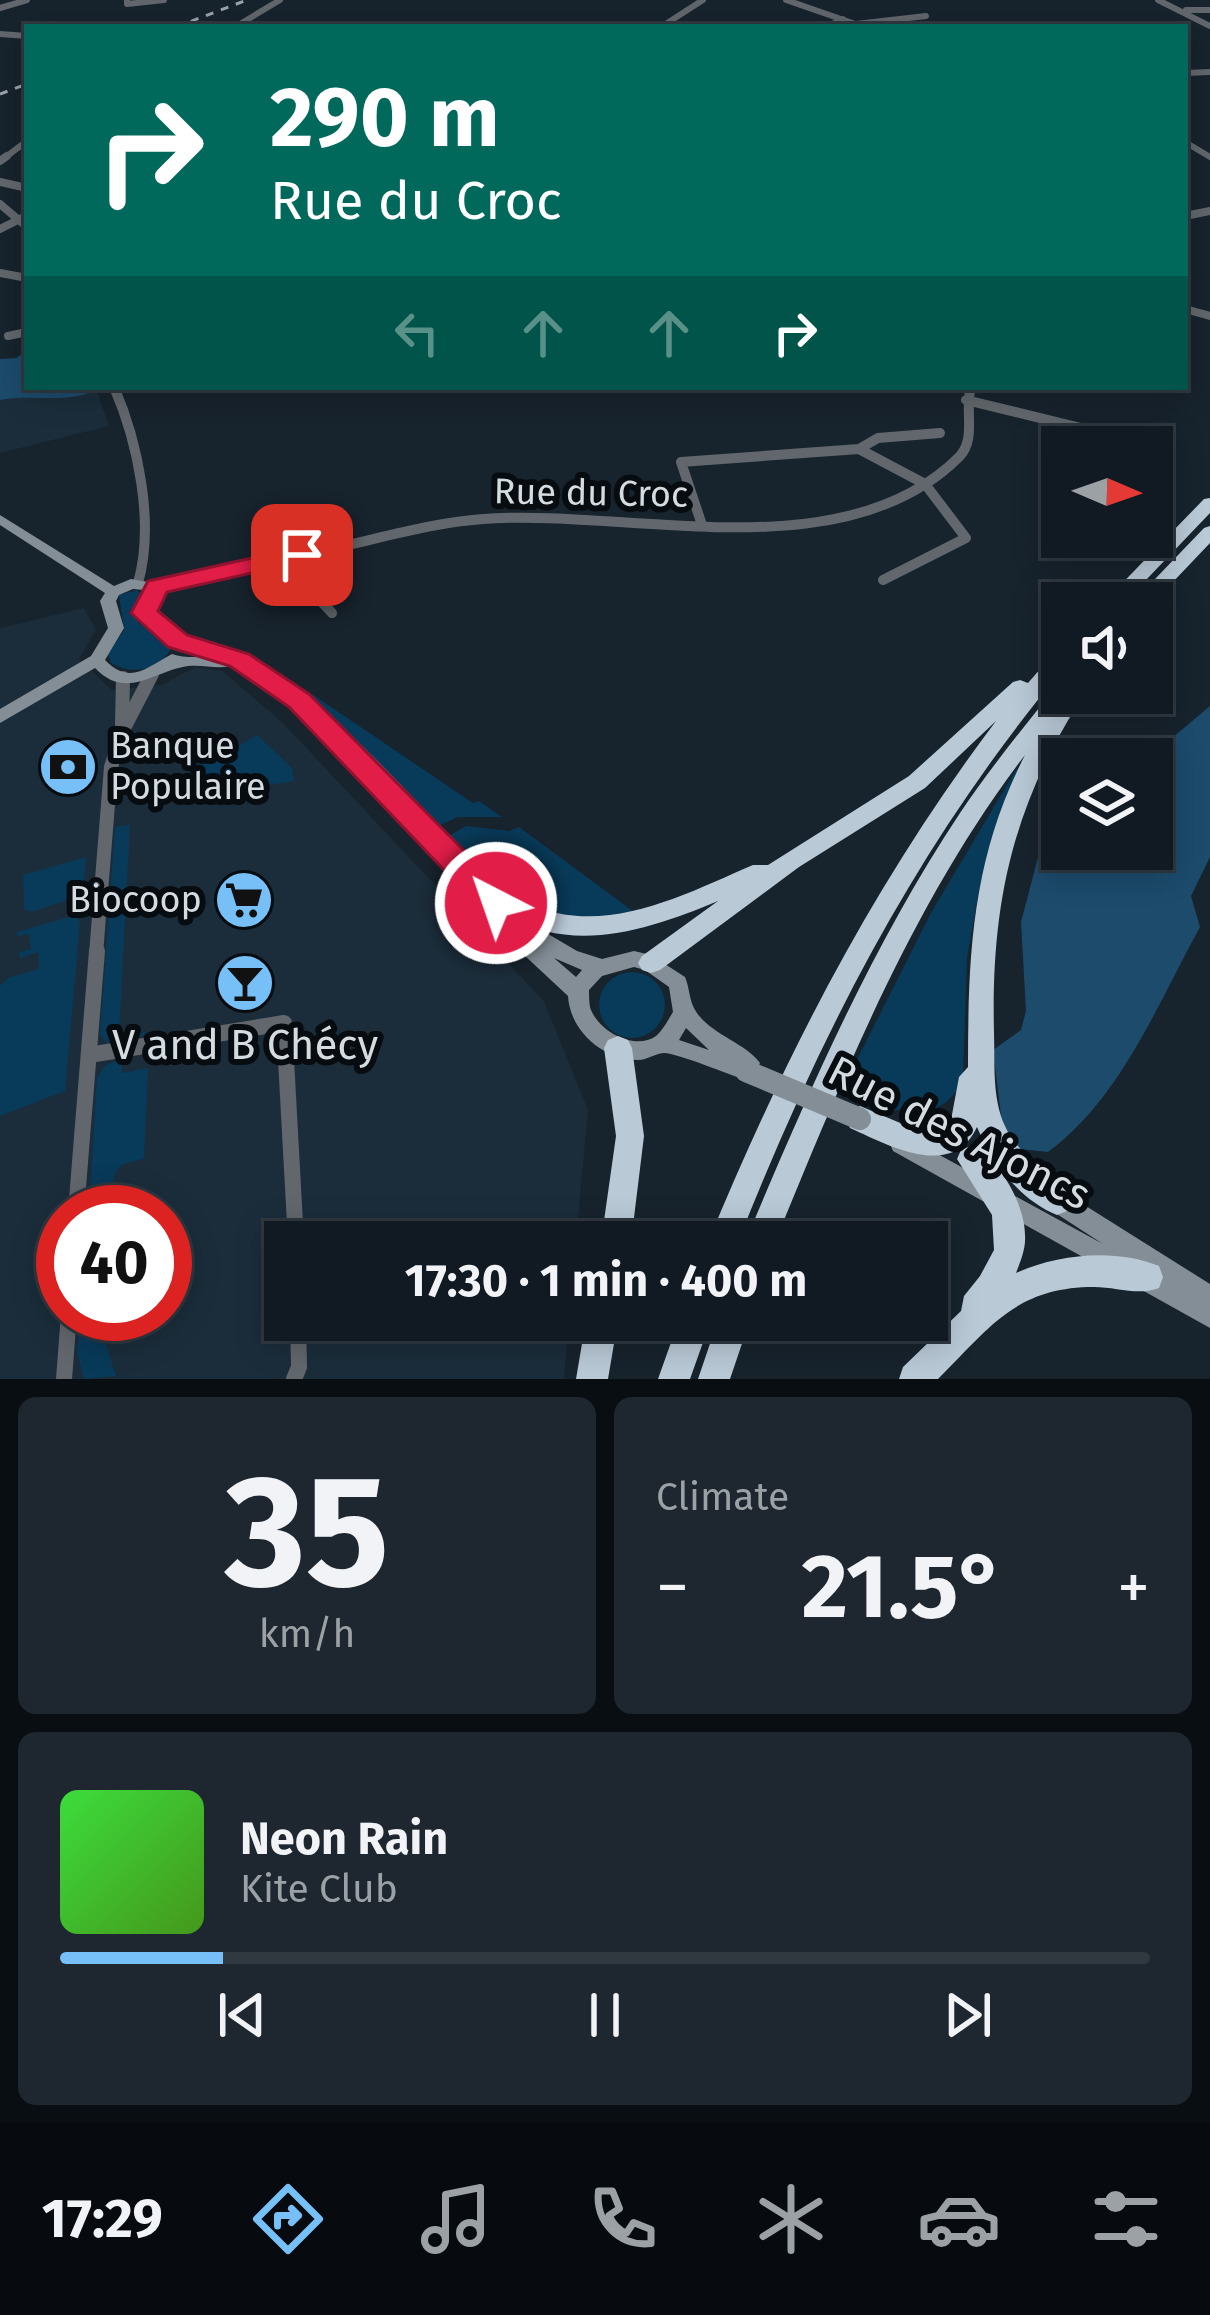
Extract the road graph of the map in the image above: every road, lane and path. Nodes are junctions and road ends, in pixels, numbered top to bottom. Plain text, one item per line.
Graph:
1 (28, 0) edge
2 (127, 0) edge
3 (164, 0) edge
4 (280, 0) edge
5 (703, 0) edge
6 (786, 0) edge
7 (1158, 0) edge
8 (0, 8) edge
9 (1210, 10) edge
10 (1179, 11) junction
11 (926, 16) dead end
12 (843, 20) junction
13 (240, 24) edge
14 (666, 24) edge
15 (833, 24) edge
16 (854, 24) edge
17 (873, 24) edge
18 (1210, 26) edge
19 (24, 333) edge
20 (8, 336) dead end
21 (115, 390) edge
22 (970, 390) edge
23 (965, 400) junction
24 (1073, 426) edge
25 (940, 433) dead end
26 (859, 448) junction
27 (925, 484) junction
28 (1210, 503) edge
29 (0, 519) edge
30 (702, 525) junction
31 (1210, 532) edge
32 (302, 555) junction
33 (884, 580) dead end
34 (1133, 582) edge
35 (1162, 582) edge
36 (145, 586) junction
37 (113, 592) junction
38 (332, 613) dead end
39 (177, 641) junction
40 (160, 670) junction
41 (110, 671) junction
42 (1041, 672) edge
43 (1041, 680) edge
44 (1045, 714) edge
45 (1061, 714) edge
46 (0, 717) edge
47 (123, 730) junction
48 (454, 856) junction
49 (791, 861) junction
50 (651, 963) junction
51 (600, 968) junction
52 (579, 993) junction
53 (977, 1003) junction
54 (684, 1013) junction
55 (661, 1042) junction
56 (618, 1048) junction
57 (89, 1055) junction
58 (748, 1067) junction
59 (860, 1115) junction
60 (940, 1146) junction
61 (971, 1160) junction
62 (78, 1185) edge
63 (1002, 1197) junction
64 (1057, 1201) junction
65 (295, 1221) edge
66 (619, 1221) edge
67 (732, 1221) edge
68 (769, 1221) edge
69 (1148, 1277) junction
70 (1210, 1298) edge
71 (1210, 1316) edge
72 (67, 1341) edge
73 (298, 1341) edge
74 (598, 1341) edge
75 (688, 1341) edge
76 (727, 1341) edge
77 (64, 1379) edge
78 (294, 1379) edge
79 (592, 1379) edge
80 (674, 1379) edge
81 (715, 1379) edge
82 (913, 1379) edge

1 - 8 street
2 - 3 street
4 - 13 street
5 - 14 street
6 - 12 street
7 - 10 street
9 - 10 street
10 - 18 street
11 - 17 street
12 - 15 street
12 - 16 street
19 - 20 street
21 - 36 street
22 - 23 street
23 - 24 street
23 - 27 street, Rue du Croc
25 - 26 street
26 - 27 street
26 - 30 street
27 - 30 street, Rue du Croc
27 - 33 street
28 - 34 highway
29 - 37 street
30 - 32 street, Rue du Croc
31 - 35 highway
32 - 36 street, Rue du Croc
32 - 38 street
36 - 37 street
36 - 39 street
37 - 41 street
39 - 40 street
39 - 48 street
40 - 41 street
40 - 47 street
40 - 52 street
41 - 46 street
41 - 47 street
42 - 49 highway
43 - 67 highway
44 - 68 highway
45 - 53 highway
47 - 57 street
48 - 49 highway
48 - 51 street
49 - 50 highway
50 - 51 street
50 - 54 street
51 - 52 street
52 - 56 street
53 - 60 highway
53 - 64 highway
54 - 55 street
54 - 58 street, Rue des Ajoncs
55 - 56 street
55 - 58 street, Rue des Ajoncs
56 - 66 highway
57 - 62 street
57 - 65 street
58 - 59 street, Rue des Ajoncs, bridge
59 - 60 highway
59 - 63 street, Rue des Ajoncs
60 - 61 street, Rue des Ajoncs
61 - 63 highway
61 - 64 street, Rue des Ajoncs
63 - 69 street, Rue des Ajoncs
63 - 82 highway
64 - 70 street, Rue des Ajoncs
69 - 71 street, Rue des Ajoncs
69 - 82 highway
72 - 77 street
73 - 78 street
74 - 79 highway
75 - 80 highway
76 - 81 highway

